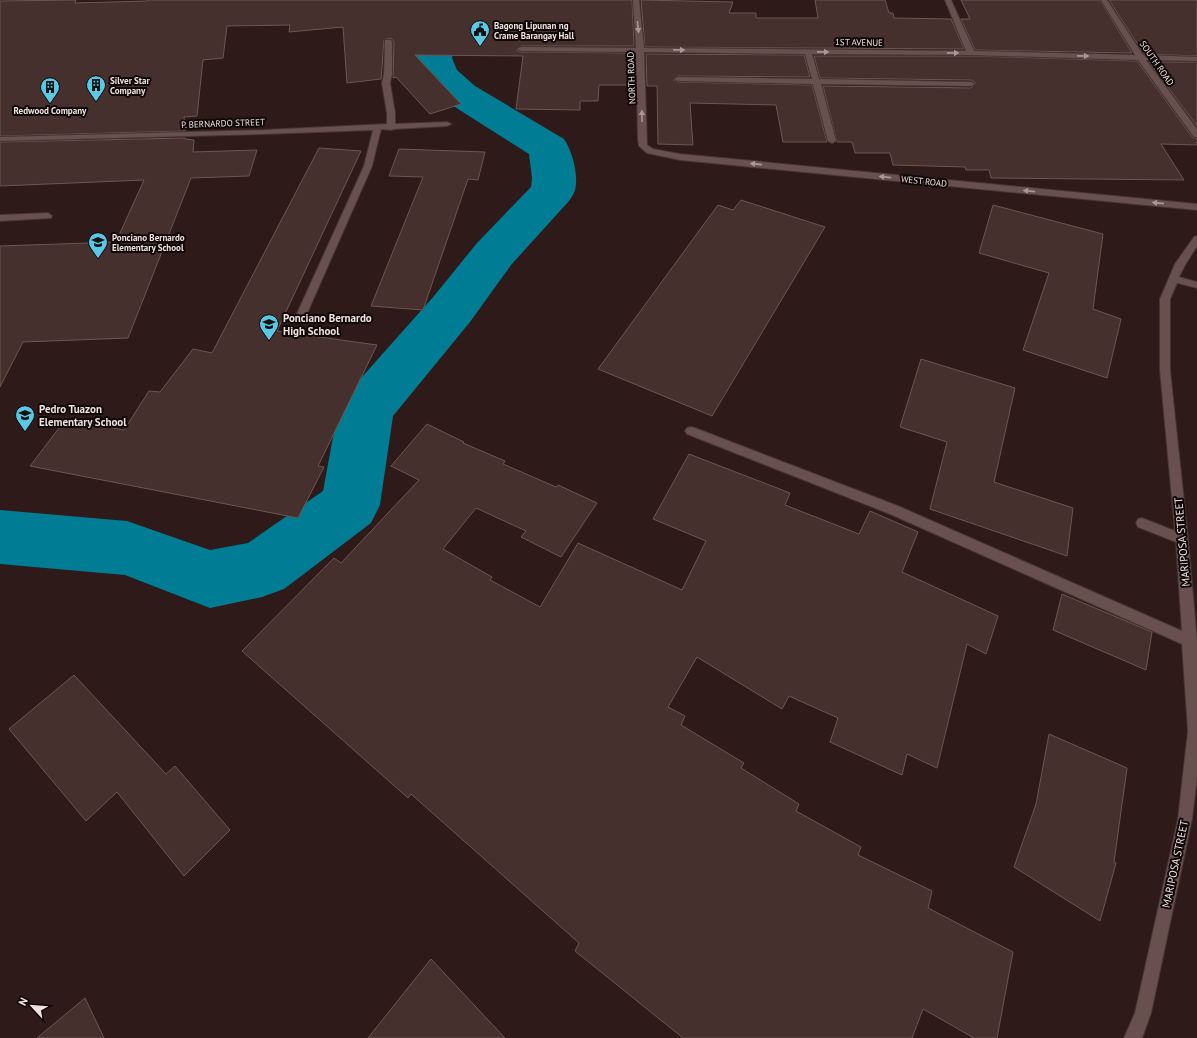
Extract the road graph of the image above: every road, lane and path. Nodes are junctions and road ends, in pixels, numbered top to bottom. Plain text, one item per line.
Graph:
1 (948, 0) edge
2 (1104, 0) edge
3 (636, 3) edge
4 (388, 42) dead end
5 (521, 49) dead end
6 (640, 49) junction
7 (808, 52) junction
8 (971, 53) junction
9 (1140, 57) junction
10 (1197, 59) edge
11 (678, 80) dead end
12 (817, 82) junction
13 (971, 84) dead end
14 (447, 124) dead end
15 (377, 128) junction
16 (391, 128) junction
17 (1197, 135) edge
18 (0, 139) edge
19 (832, 141) dead end
20 (650, 151) joint
21 (1197, 207) edge
22 (48, 216) dead end
23 (0, 218) edge
24 (1197, 239) edge
25 (1173, 279) junction
26 (1197, 285) edge
27 (300, 318) dead end
28 (692, 431) dead end
29 (1142, 523) dead end
30 (1182, 539) junction
31 (1190, 640) junction
32 (1134, 1038) edge

1 - 8 street
2 - 9 street, SOUTH ROAD
3 -> 6 street, NORTH ROAD
4 - 16 street
5 - 6 street, 1ST AVENUE
6 -> 7 street, 1ST AVENUE
20 -> 6 street, NORTH ROAD
7 -> 8 street, 1ST AVENUE
7 - 12 street
8 -> 9 street, 1ST AVENUE
9 - 10 street, 1ST AVENUE
9 - 17 street, SOUTH ROAD
11 - 12 street
12 - 13 street
12 - 19 street
14 - 16 street, P. BERNARDO STREET
15 - 16 street, P. BERNARDO STREET
15 - 18 street, P. BERNARDO STREET
15 - 27 street
21 -> 20 street, WEST ROAD
22 - 23 street
24 - 25 street, MARIPOSA STREET
25 - 26 street
25 - 30 street, MARIPOSA STREET
28 - 31 street
29 - 30 street
30 - 31 street, MARIPOSA STREET
31 - 32 street, MARIPOSA STREET

